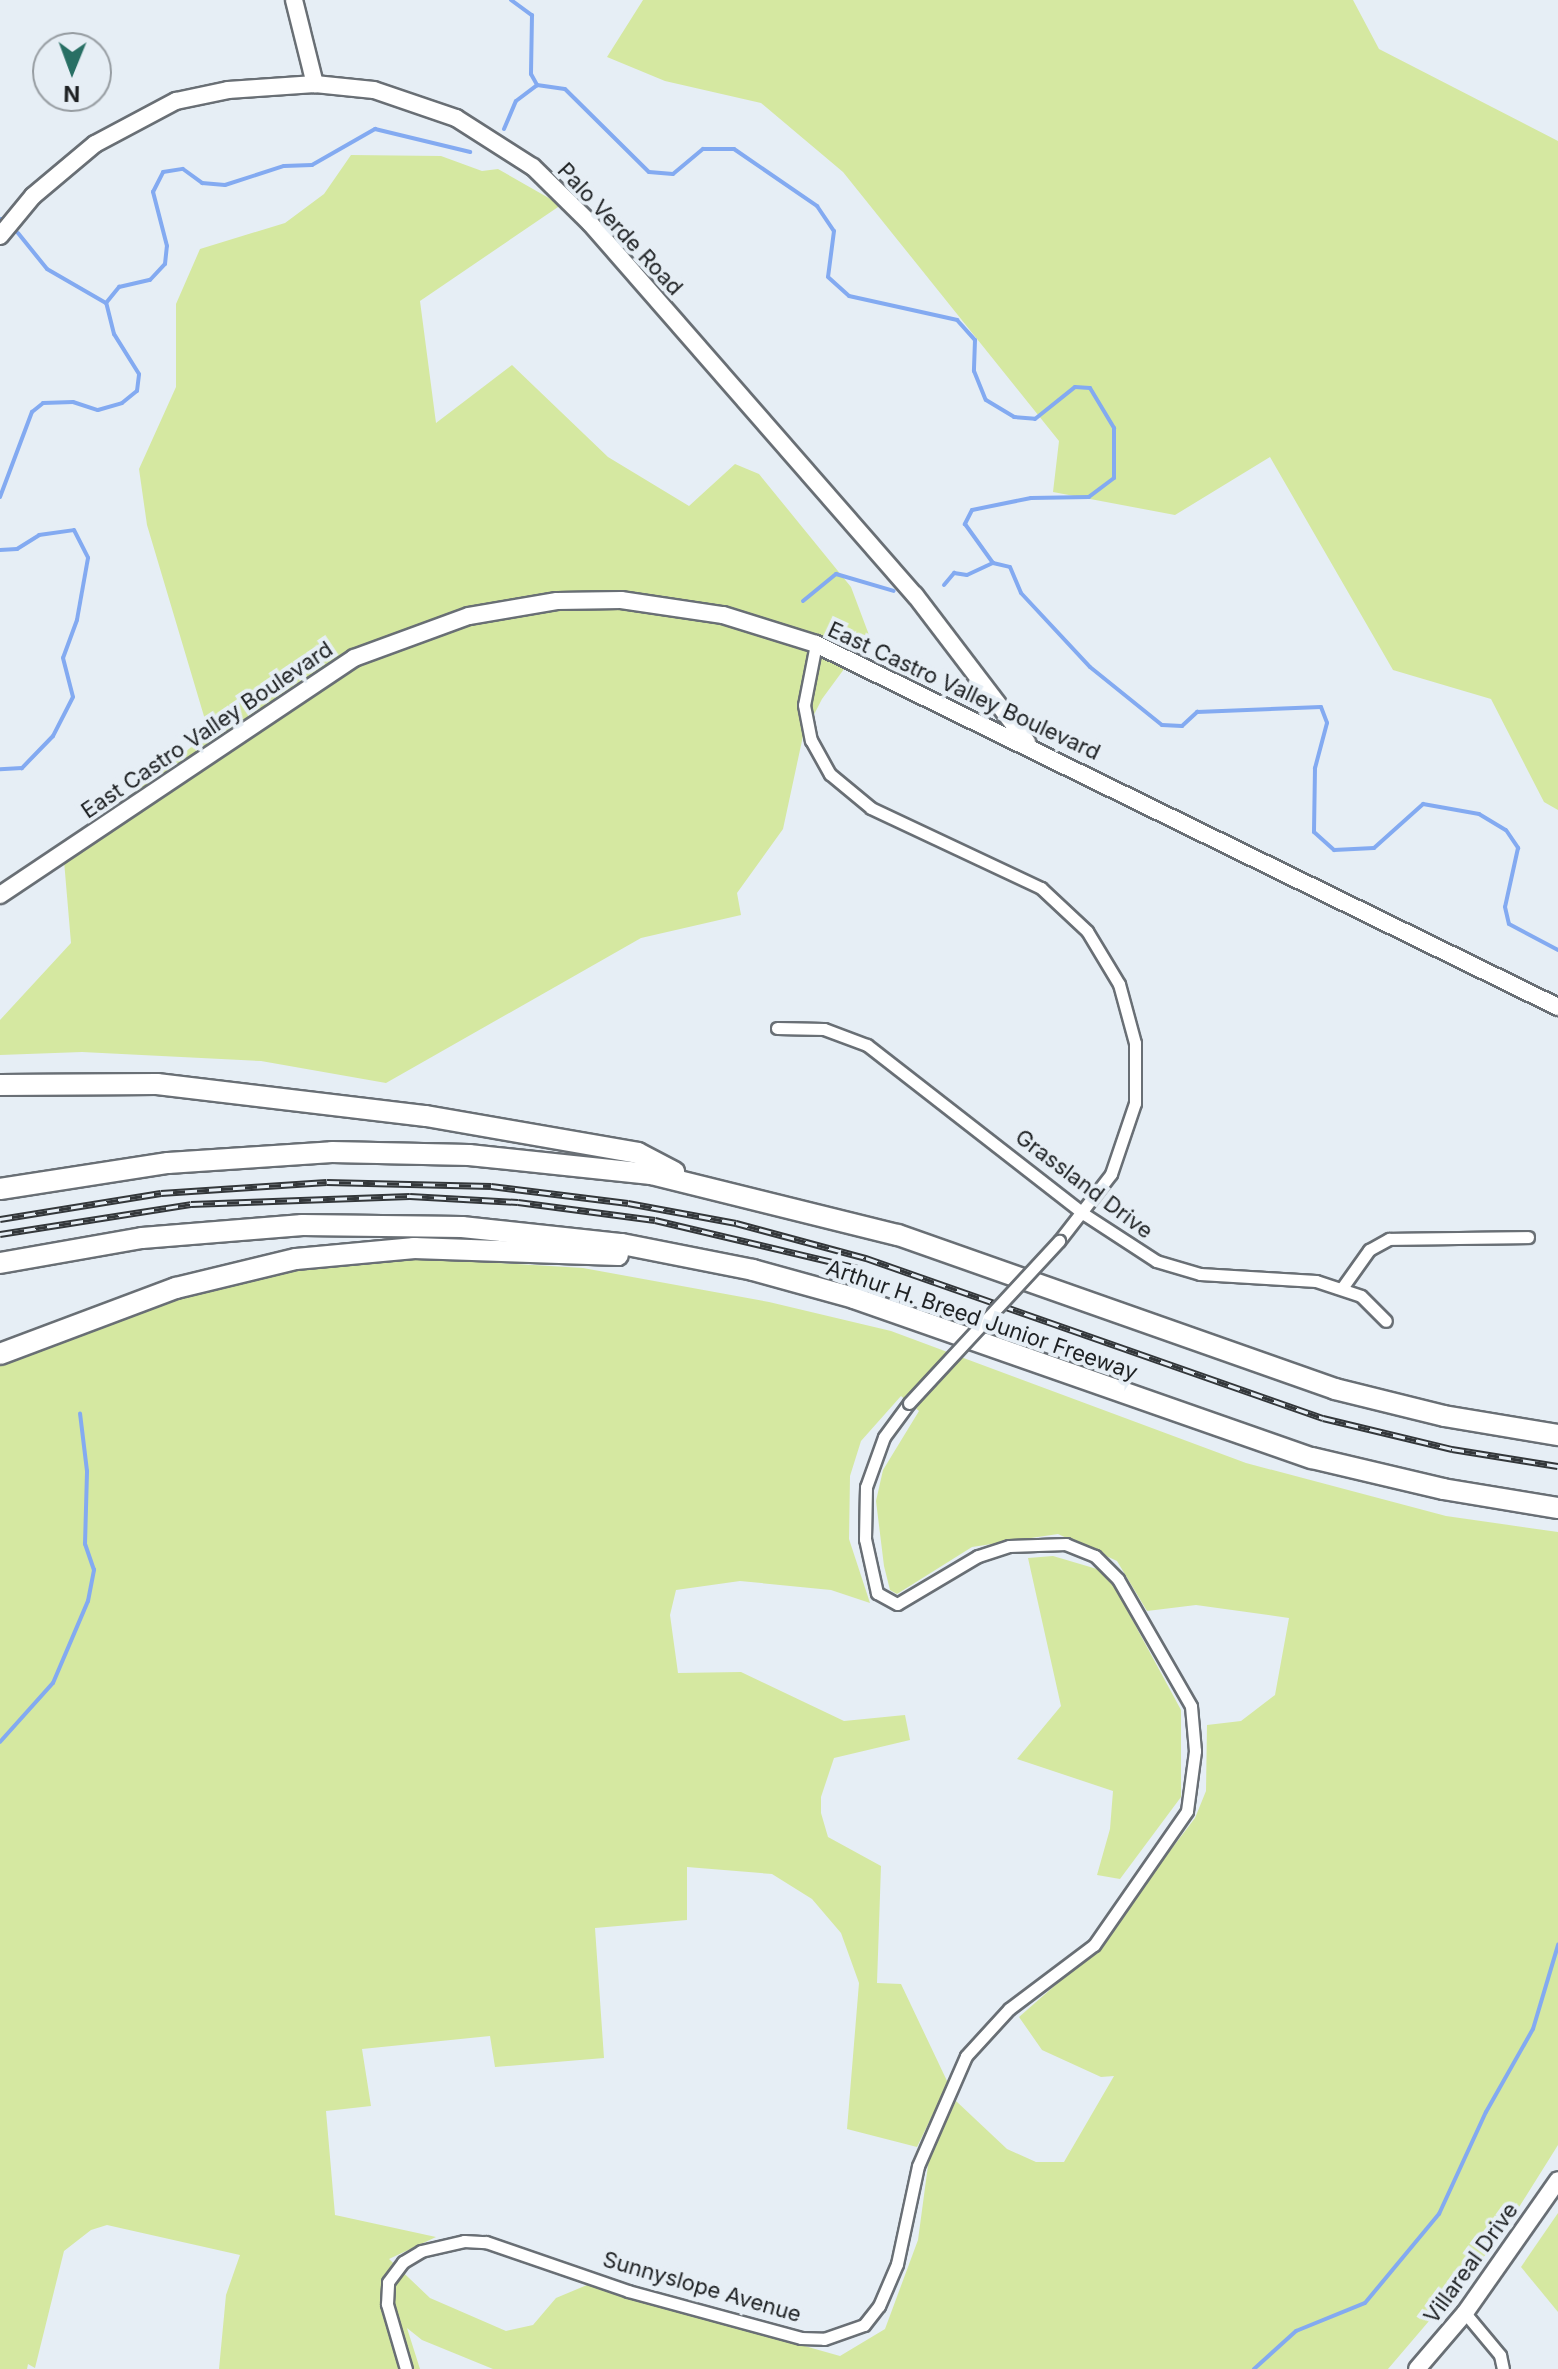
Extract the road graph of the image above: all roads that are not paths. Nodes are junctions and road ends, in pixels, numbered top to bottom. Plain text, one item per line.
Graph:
1 (294, 0) edge
2 (315, 84) junction
3 (0, 236) edge
4 (816, 644) junction
5 (1031, 746) junction
6 (0, 895) edge
7 (1558, 1007) edge
8 (777, 1028) dead end
9 (0, 1085) edge
10 (691, 1181) junction
11 (0, 1189) edge
12 (1084, 1214) junction
13 (1528, 1237) dead end
14 (702, 1259) junction
15 (0, 1263) edge
16 (1342, 1288) junction
17 (1386, 1321) dead end
18 (0, 1354) edge
19 (1558, 1435) edge
20 (1558, 1508) edge
21 (1558, 2180) edge
22 (1465, 2313) junction
23 (406, 2369) edge
24 (1417, 2369) edge
25 (1503, 2369) edge

1 - 2 main road
2 - 3 main road, Palo Verde Road
2 - 5 main road, Palo Verde Road
4 - 5 main road, East Castro Valley Boulevard
4 - 6 main road, East Castro Valley Boulevard
4 - 12 street, Sunnyslope Avenue
5 - 7 main road, East Castro Valley Boulevard
8 - 12 street, Grassland Drive
9 - 10 highway
10 - 11 highway
10 - 19 highway
12 - 16 street, Grassland Drive
12 - 23 street, Sunnyslope Avenue, bridge
13 - 16 street
14 - 15 highway, Arthur H. Breed Junior Freeway
14 - 18 highway
14 - 20 highway, Arthur H. Breed Junior Freeway
16 - 17 street, Grassland Drive
21 - 22 main road, Villareal Drive
22 - 24 main road, Villareal Drive
22 - 25 street

